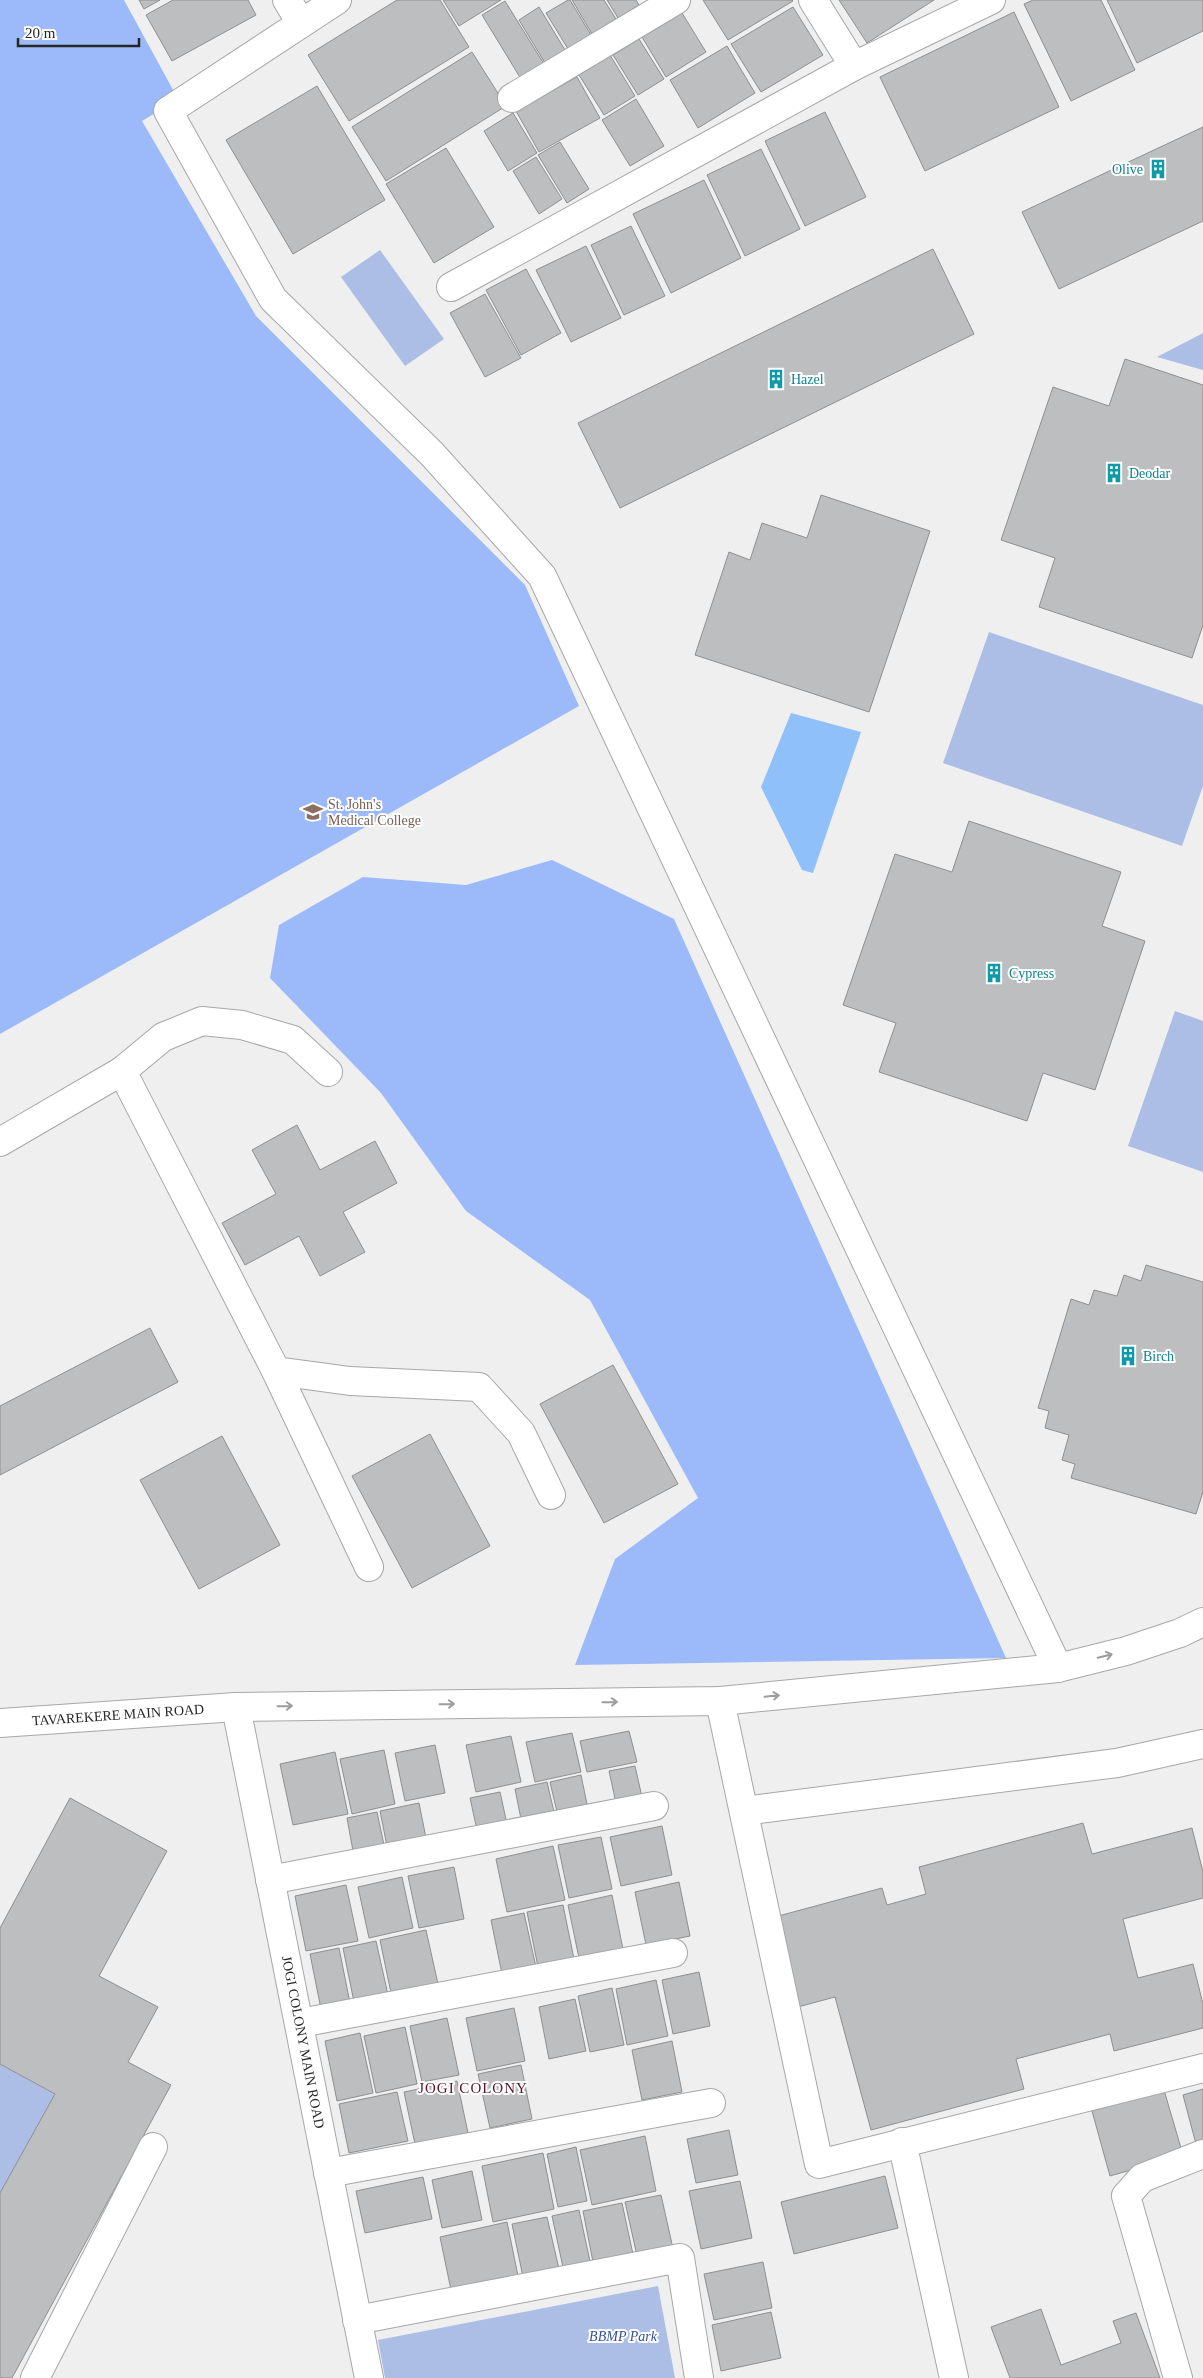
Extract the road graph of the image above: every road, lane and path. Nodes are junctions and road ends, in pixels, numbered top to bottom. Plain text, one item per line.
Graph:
1 (337, 0) edge
2 (676, 0) edge
3 (813, 0) edge
4 (991, 0) edge
5 (294, 11) edge
6 (854, 66) junction
7 (512, 98) dead end
8 (451, 287) dead end
9 (122, 1071) junction
10 (328, 1072) dead end
11 (0, 1142) edge
12 (276, 1370) junction
13 (551, 1496) dead end
14 (369, 1567) dead end
15 (1203, 1622) edge
16 (1058, 1668) junction
17 (720, 1701) junction
18 (236, 1707) junction
19 (0, 1723) edge
20 (1203, 1744) edge
21 (654, 1806) dead end
22 (744, 1811) junction
23 (270, 1880) junction
24 (673, 1953) dead end
25 (300, 2023) junction
26 (1203, 2068) edge
27 (711, 2103) dead end
28 (902, 2142) junction
29 (153, 2147) dead end
30 (1203, 2154) edge
31 (328, 2173) junction
32 (358, 2320) junction
33 (35, 2378) edge
34 (369, 2378) edge
35 (699, 2378) edge
36 (954, 2378) edge
37 (1178, 2378) edge

1 - 5 street
2 - 7 street
3 - 6 street
4 - 6 street
5 - 16 street
6 - 8 street
9 - 10 street
9 - 11 street
9 - 12 street
12 - 13 street
12 - 14 street
16 -> 15 street, TAVAREKERE MAIN ROAD
17 -> 16 street, TAVAREKERE MAIN ROAD
18 -> 17 street, TAVAREKERE MAIN ROAD
17 - 22 street
18 - 19 street, TAVAREKERE MAIN ROAD
18 - 23 street, JOGI COLONY MAIN ROAD
20 - 22 street
21 - 23 street
22 - 28 street
23 - 25 street, JOGI COLONY MAIN ROAD
24 - 25 street
25 - 31 street, JOGI COLONY MAIN ROAD
26 - 28 street
27 - 31 street
28 - 36 street
29 - 33 street
30 - 37 street
31 - 32 street, JOGI COLONY MAIN ROAD
32 - 34 street, JOGI COLONY MAIN ROAD
32 - 35 street

